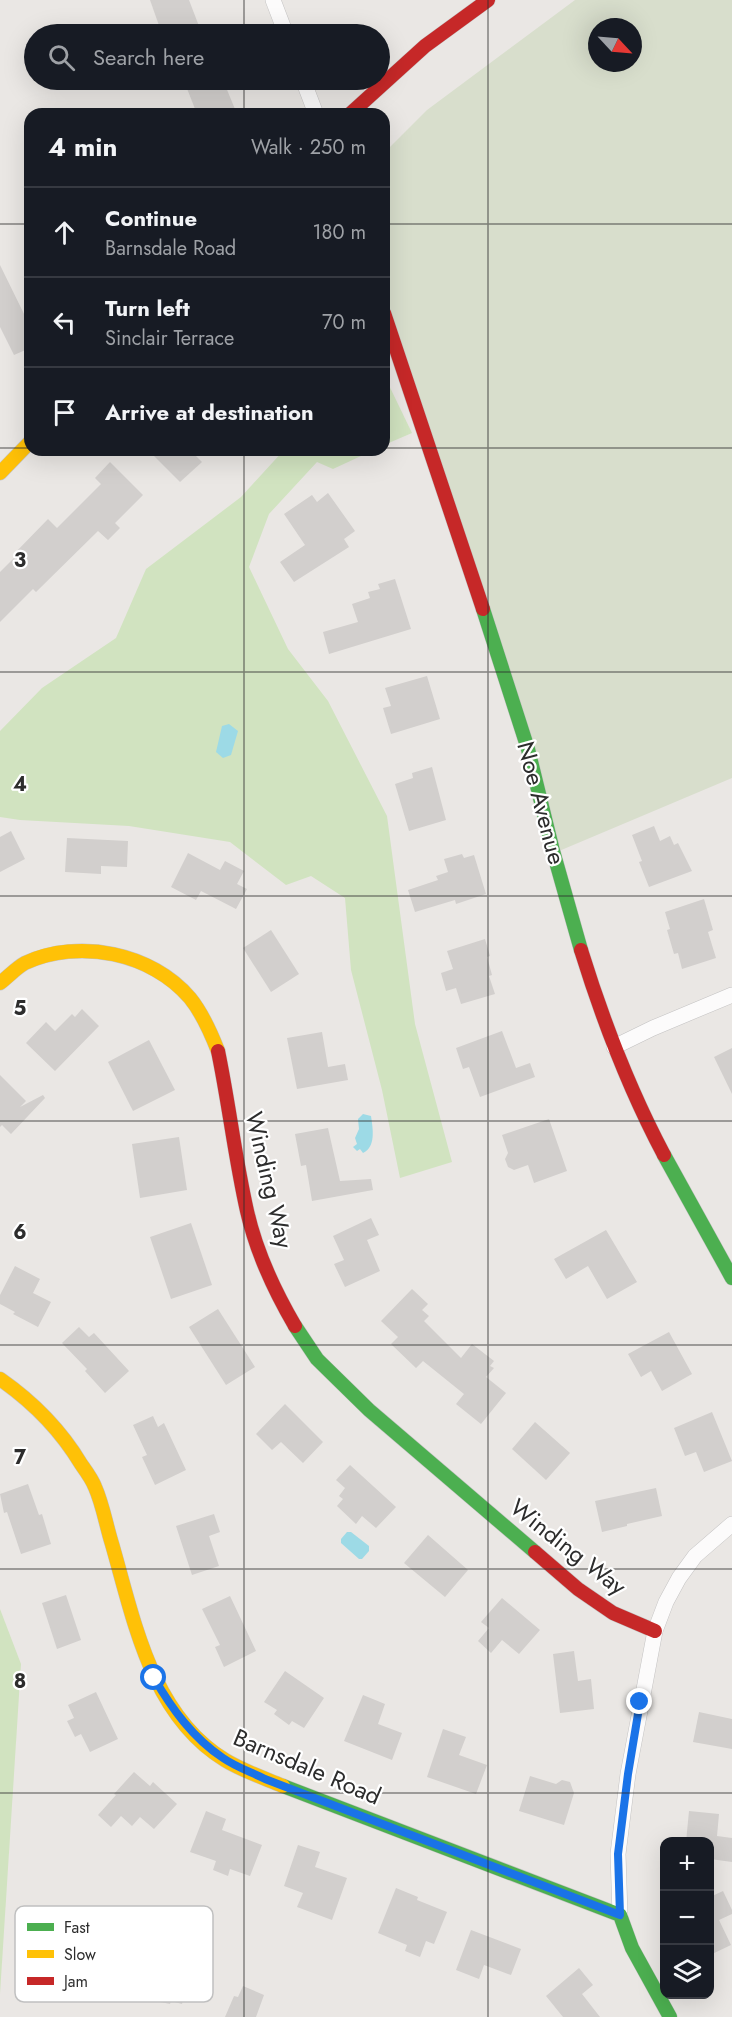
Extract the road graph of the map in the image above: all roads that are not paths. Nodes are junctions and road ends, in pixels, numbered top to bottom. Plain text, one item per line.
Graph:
1 (273, 0) edge
2 (488, 0) edge
3 (282, 24) edge
4 (390, 78) edge
5 (307, 90) edge
6 (376, 90) edge
7 (314, 108) edge
8 (357, 108) edge
9 (390, 330) edge
10 (24, 448) edge
11 (0, 472) edge
12 (0, 983) edge
13 (732, 995) edge
14 (614, 1047) junction
15 (732, 1278) edge
16 (0, 1379) edge
17 (732, 1524) edge
18 (655, 1631) junction
19 (620, 1915) junction
20 (670, 2017) edge

1 - 3 street
2 - 4 street
5 - 7 street
6 - 8 street
9 - 14 street, Noe Avenue
10 - 11 street
12 - 18 street, Winding Way
13 - 14 street
14 - 15 street, Noe Avenue
16 - 19 street, Barnsdale Road
17 - 18 street
18 - 19 street
19 - 20 street

